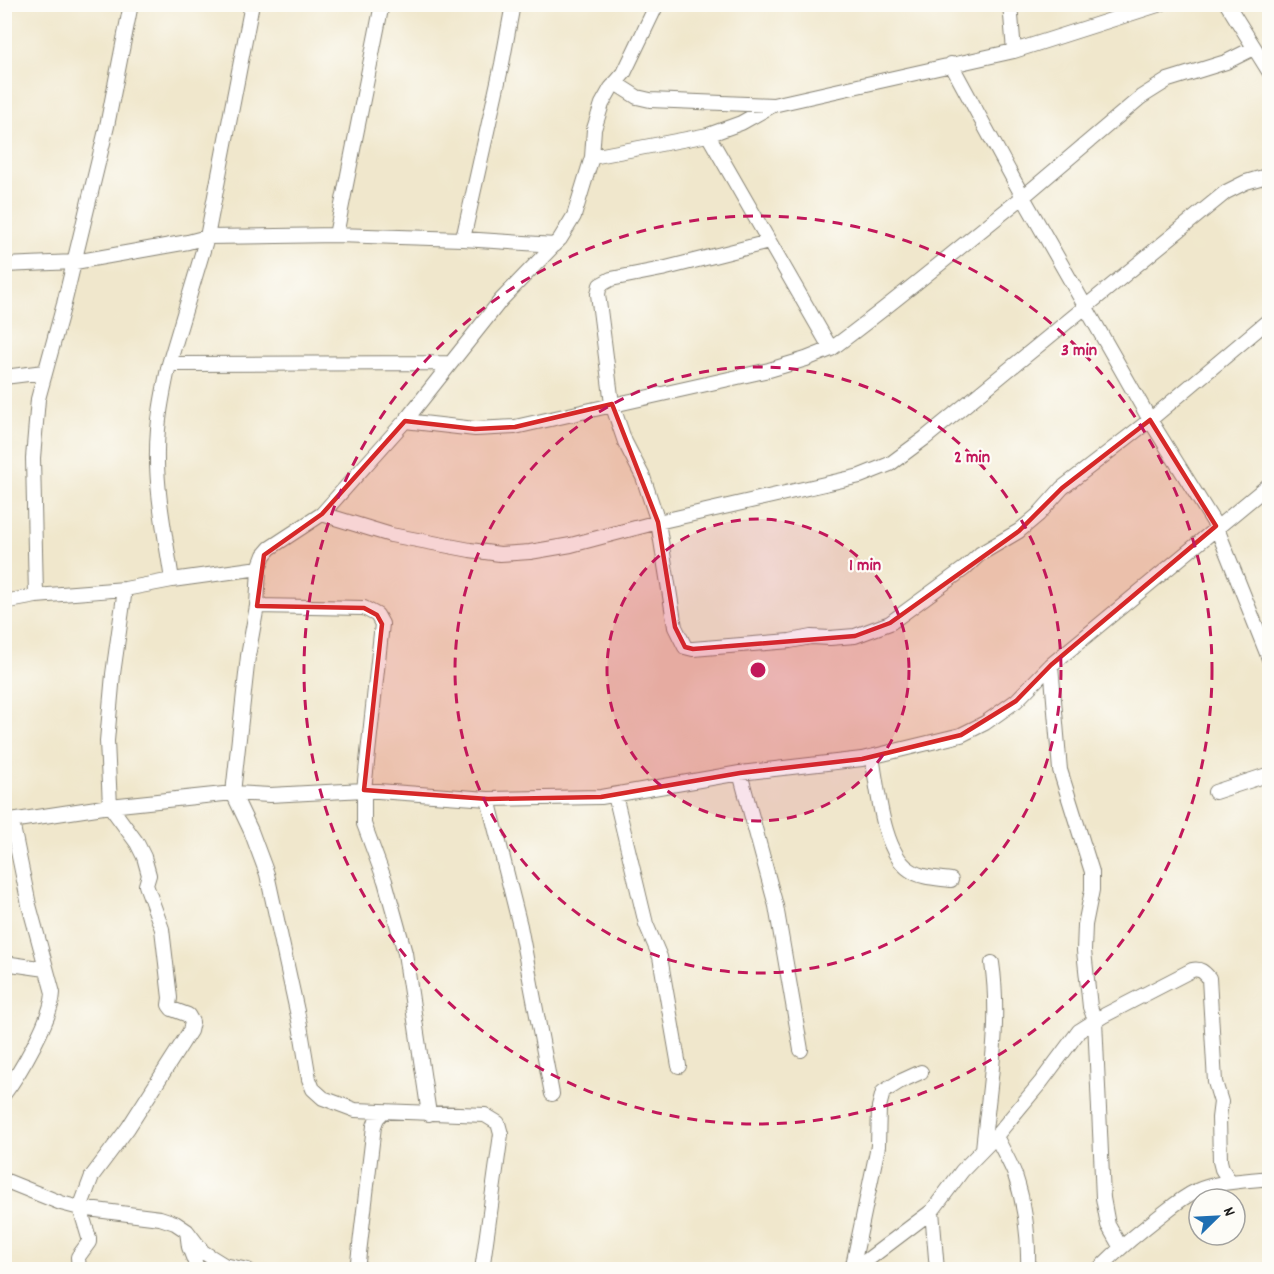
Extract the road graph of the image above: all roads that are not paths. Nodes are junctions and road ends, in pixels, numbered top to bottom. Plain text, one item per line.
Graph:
1 (131, 4) edge
2 (252, 4) edge
3 (382, 4) edge
4 (513, 4) edge
5 (657, 4) edge
6 (1010, 4) edge
7 (1161, 4) edge
8 (1227, 4) edge
9 (1254, 48) junction
10 (1014, 51) junction
11 (951, 64) junction
12 (1269, 73) edge
13 (615, 83) junction
14 (773, 105) junction
15 (708, 135) junction
16 (592, 157) junction
17 (1269, 175) edge
18 (1023, 197) junction
19 (336, 234) junction
20 (207, 237) junction
21 (463, 240) junction
22 (769, 242) junction
23 (555, 245) junction
24 (75, 262) junction
25 (4, 265) edge
26 (1085, 309) junction
27 (1269, 319) edge
28 (831, 349) junction
29 (451, 363) junction
30 (169, 364) junction
31 (44, 372) junction
32 (4, 377) edge
33 (612, 404) junction
34 (405, 420) junction
35 (1150, 420) junction
36 (1269, 484) edge
37 (322, 514) junction
38 (658, 522) junction
39 (1216, 526) junction
40 (259, 568) junction
41 (172, 580) junction
42 (125, 589) junction
43 (36, 596) junction
44 (4, 602) edge
45 (257, 606) junction
46 (1269, 661) edge
47 (1051, 665) junction
48 (872, 757) junction
49 (740, 773) junction
50 (1269, 774) edge
51 (364, 790) junction
52 (1215, 792) dead end
53 (233, 794) junction
54 (615, 795) junction
55 (488, 800) junction
56 (110, 806) junction
57 (8, 822) edge
58 (951, 880) dead end
59 (4, 963) edge
60 (992, 963) dead end
61 (46, 969) junction
62 (1095, 1020) junction
63 (801, 1050) dead end
64 (679, 1066) dead end
65 (921, 1072) dead end
66 (4, 1094) edge
67 (552, 1094) dead end
68 (383, 1112) junction
69 (429, 1114) junction
70 (996, 1136) junction
71 (983, 1149) junction
72 (1269, 1178) edge
73 (4, 1180) edge
74 (1230, 1182) junction
75 (80, 1208) junction
76 (932, 1211) junction
77 (187, 1231) junction
78 (1121, 1248) junction
79 (79, 1269) edge
80 (198, 1269) edge
81 (249, 1269) edge
82 (357, 1269) edge
83 (482, 1269) edge
84 (853, 1269) edge
85 (937, 1269) edge
86 (1028, 1269) edge
87 (1098, 1269) edge

1 - 24 street
2 - 20 street
3 - 19 street
4 - 21 street
5 - 13 street
6 - 10 street
7 - 10 street
8 - 9 street
9 - 12 street
9 - 18 street
10 - 11 street
11 - 14 street
11 - 18 street
13 - 14 street
13 - 16 street
14 - 15 street
15 - 16 street
15 - 22 street
16 - 23 street
17 - 26 street
18 - 26 street
18 - 28 street
19 - 20 street
19 - 21 street
20 - 24 street
20 - 30 street
21 - 23 street
22 - 28 street
22 - 33 street
23 - 29 street
24 - 25 street
24 - 31 street
26 - 35 street
26 - 38 street
27 - 35 street
28 - 33 street
29 - 30 street
29 - 34 street
30 - 41 street
31 - 32 street
31 - 43 street
33 - 34 street
33 - 38 street
34 - 37 street
35 - 38 street
35 - 39 street
36 - 39 street
37 - 38 street
37 - 40 street
39 - 46 street
39 - 47 street
40 - 41 street
40 - 45 street
41 - 42 street
42 - 43 street
42 - 56 street
43 - 44 street
45 - 51 street
45 - 53 street
47 - 48 street
47 - 62 street
48 - 49 street
48 - 58 street
49 - 54 street
49 - 63 street
50 - 52 street
51 - 53 street
51 - 55 street
51 - 69 street
53 - 56 street
53 - 68 street
54 - 55 street
54 - 64 street
55 - 67 street
56 - 57 street
56 - 75 street
57 - 61 street
59 - 61 street
60 - 71 street
61 - 66 street
62 - 70 street
62 - 74 street
62 - 78 street
65 - 84 street
68 - 69 street
68 - 82 street
69 - 83 street
70 - 71 street
70 - 86 street
71 - 76 street
72 - 74 street
73 - 75 street
74 - 78 street
75 - 77 street
75 - 79 street
76 - 84 street
76 - 85 street
77 - 80 street
77 - 81 street
78 - 87 street

